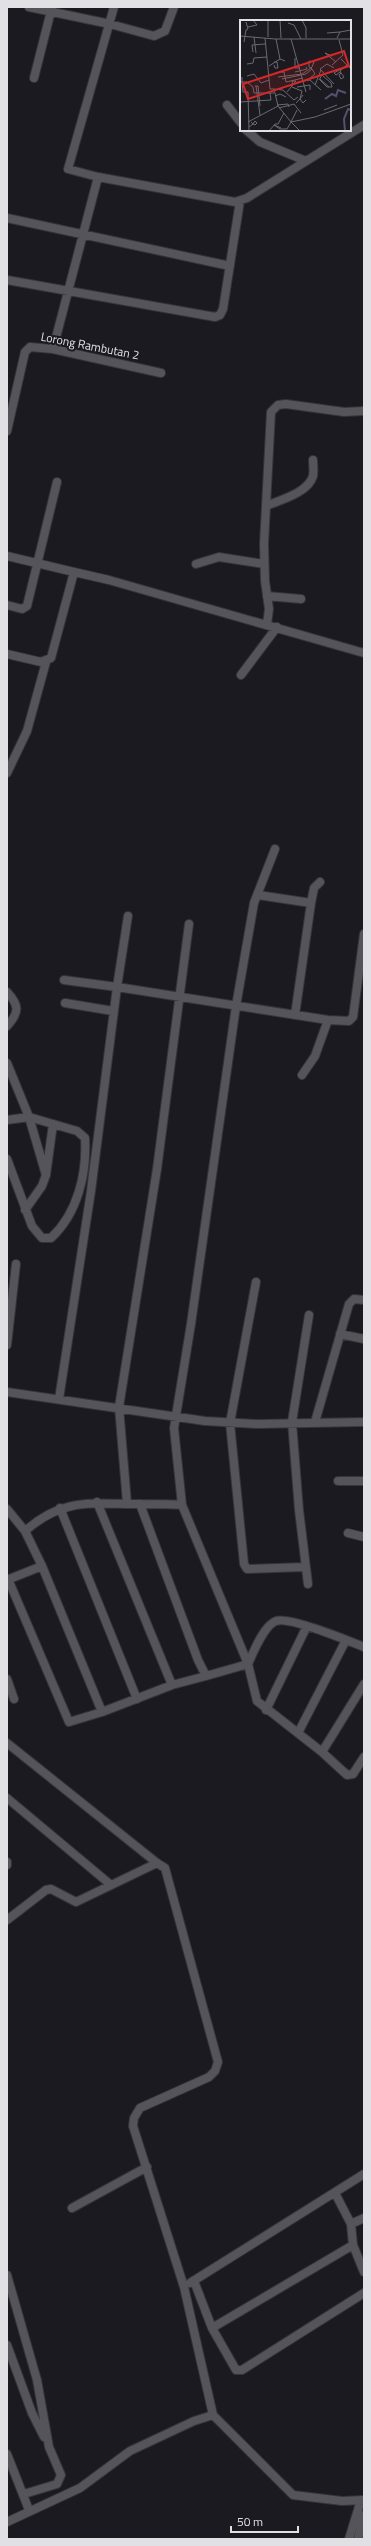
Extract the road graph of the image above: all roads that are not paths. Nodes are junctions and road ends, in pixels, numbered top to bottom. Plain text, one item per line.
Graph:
1 (29, 7) edge
2 (114, 7) edge
3 (174, 7) edge
4 (51, 9) edge
5 (110, 24) junction
6 (34, 78) dead end
7 (227, 105) dead end
8 (240, 122) edge
9 (364, 125) edge
10 (247, 131) edge
11 (306, 160) junction
12 (98, 177) junction
13 (240, 201) junction
14 (7, 218) edge
15 (85, 233) junction
16 (230, 266) junction
17 (7, 280) edge
18 (67, 292) junction
19 (52, 349) junction
20 (161, 373) dead end
21 (364, 411) edge
22 (7, 431) edge
23 (313, 460) dead end
24 (57, 482) dead end
25 (266, 506) junction
26 (7, 556) edge
27 (37, 563) junction
28 (196, 564) dead end
29 (264, 564) junction
30 (74, 572) junction
31 (267, 596) junction
32 (301, 599) dead end
33 (7, 606) edge
34 (267, 624) junction
35 (277, 627) junction
36 (364, 652) edge
37 (7, 654) edge
38 (46, 662) junction
39 (241, 675) dead end
40 (7, 773) edge
41 (275, 849) dead end
42 (320, 882) dead end
43 (258, 895) junction
44 (311, 903) junction
45 (128, 916) dead end
46 (189, 924) dead end
47 (364, 934) edge
48 (64, 980) dead end
49 (117, 987) junction
50 (7, 992) edge
51 (180, 997) junction
52 (65, 1003) dead end
53 (236, 1006) junction
54 (113, 1011) junction
55 (295, 1015) junction
56 (328, 1020) junction
57 (7, 1026) edge
58 (7, 1063) edge
59 (302, 1075) dead end
60 (29, 1118) junction
61 (7, 1120) edge
62 (53, 1124) junction
63 (7, 1159) edge
64 (46, 1175) junction
65 (25, 1210) junction
66 (16, 1264) dead end
67 (256, 1282) dead end
68 (364, 1300) edge
69 (308, 1315) dead end
70 (340, 1334) junction
71 (364, 1339) edge
72 (7, 1346) edge
73 (7, 1392) edge
74 (60, 1399) junction
75 (119, 1408) junction
76 (176, 1417) junction
77 (230, 1422) junction
78 (292, 1422) junction
79 (315, 1422) junction
80 (364, 1422) edge
81 (338, 1481) dead end
82 (364, 1481) edge
83 (97, 1502) junction
84 (127, 1503) junction
85 (140, 1504) junction
86 (182, 1505) junction
87 (7, 1508) edge
88 (60, 1508) junction
89 (25, 1531) junction
90 (348, 1533) dead end
91 (364, 1538) edge
92 (42, 1566) junction
93 (305, 1567) junction
94 (8, 1580) edge
95 (308, 1584) dead end
96 (307, 1626) junction
97 (346, 1640) junction
98 (364, 1647) edge
99 (248, 1664) junction
100 (206, 1676) junction
101 (7, 1679) edge
102 (364, 1684) edge
103 (172, 1685) junction
104 (14, 1699) dead end
105 (137, 1699) junction
106 (266, 1710) junction
107 (102, 1712) junction
108 (298, 1733) junction
109 (7, 1743) edge
110 (322, 1752) junction
111 (364, 1757) edge
112 (7, 1798) edge
113 (7, 1862) edge
114 (157, 1863) junction
115 (7, 1865) edge
116 (111, 1885) junction
117 (7, 1920) edge
118 (147, 2167) junction
119 (364, 2174) edge
120 (336, 2193) junction
121 (72, 2208) dead end
122 (364, 2218) edge
123 (351, 2224) junction
124 (353, 2245) junction
125 (364, 2272) edge
126 (7, 2275) edge
127 (194, 2281) junction
128 (8, 2284) edge
129 (184, 2287) junction
130 (364, 2293) edge
131 (212, 2328) junction
132 (7, 2345) edge
133 (213, 2415) junction
134 (49, 2447) junction
135 (7, 2454) edge
136 (24, 2494) junction
137 (363, 2500) edge
138 (29, 2510) junction
139 (364, 2515) edge
140 (7, 2522) edge
141 (349, 2539) edge
142 (358, 2539) edge

1 - 4 street
2 - 5 street
3 - 5 street
4 - 5 street
4 - 6 street
5 - 12 street
7 - 8 street
9 - 11 street
10 - 11 street
11 - 13 street
12 - 13 street
12 - 15 street
13 - 16 street
14 - 15 street
15 - 16 street
15 - 18 street
16 - 18 street
17 - 18 street
18 - 19 street
19 - 20 street, Lorong Rambutan 2
19 - 22 street, Lorong Rambutan 2
21 - 25 street
23 - 25 street
24 - 27 street
25 - 29 street
26 - 27 street
27 - 30 street
27 - 33 street
28 - 29 street
29 - 31 street
30 - 34 street
30 - 38 street
31 - 32 street
31 - 34 street
34 - 35 street
35 - 36 street
35 - 39 street
37 - 38 street
38 - 40 street
41 - 43 street
42 - 44 street
43 - 44 street
43 - 53 street
44 - 55 street
45 - 49 street
46 - 51 street
47 - 56 street
48 - 49 street
49 - 51 street
49 - 54 street
50 - 57 street
51 - 53 street
51 - 75 street
52 - 54 street
53 - 55 street
53 - 76 street
54 - 74 street
55 - 56 street
56 - 59 street
58 - 60 street
60 - 61 street
60 - 62 street
60 - 64 street
62 - 64 street
62 - 65 street
63 - 65 street
64 - 65 street
66 - 72 street
67 - 77 street
68 - 70 street
69 - 78 street
70 - 71 street
70 - 79 street
73 - 74 street
74 - 75 street
75 - 76 street
75 - 84 street
76 - 77 street
76 - 86 street
77 - 78 street
77 - 93 street
78 - 79 street
78 - 93 street
79 - 80 street
81 - 82 street
83 - 84 street
83 - 88 street
83 - 103 street
84 - 85 street
85 - 86 street
85 - 100 street
86 - 99 street
87 - 89 street
88 - 89 street
88 - 105 street
89 - 92 street
90 - 91 street
92 - 94 street
92 - 107 street
93 - 95 street
94 - 107 street
96 - 97 street
96 - 99 street
96 - 106 street
97 - 98 street
97 - 108 street
99 - 100 street
99 - 106 street
100 - 103 street
101 - 104 street
102 - 110 street
103 - 105 street
105 - 107 street
106 - 108 street
108 - 110 street
109 - 114 street
110 - 111 street
112 - 116 street
113 - 115 street
114 - 116 street
114 - 118 street
116 - 117 street
118 - 121 street
118 - 129 street
119 - 120 street
120 - 123 street
120 - 127 street
122 - 123 street
123 - 124 street
124 - 125 street
124 - 131 street
126 - 128 street
127 - 129 street
127 - 131 street
128 - 134 street
129 - 133 street
130 - 131 street
132 - 134 street
133 - 137 street
133 - 138 street
134 - 136 street
135 - 136 street
136 - 138 street
137 - 141 street
138 - 140 street
139 - 142 street

